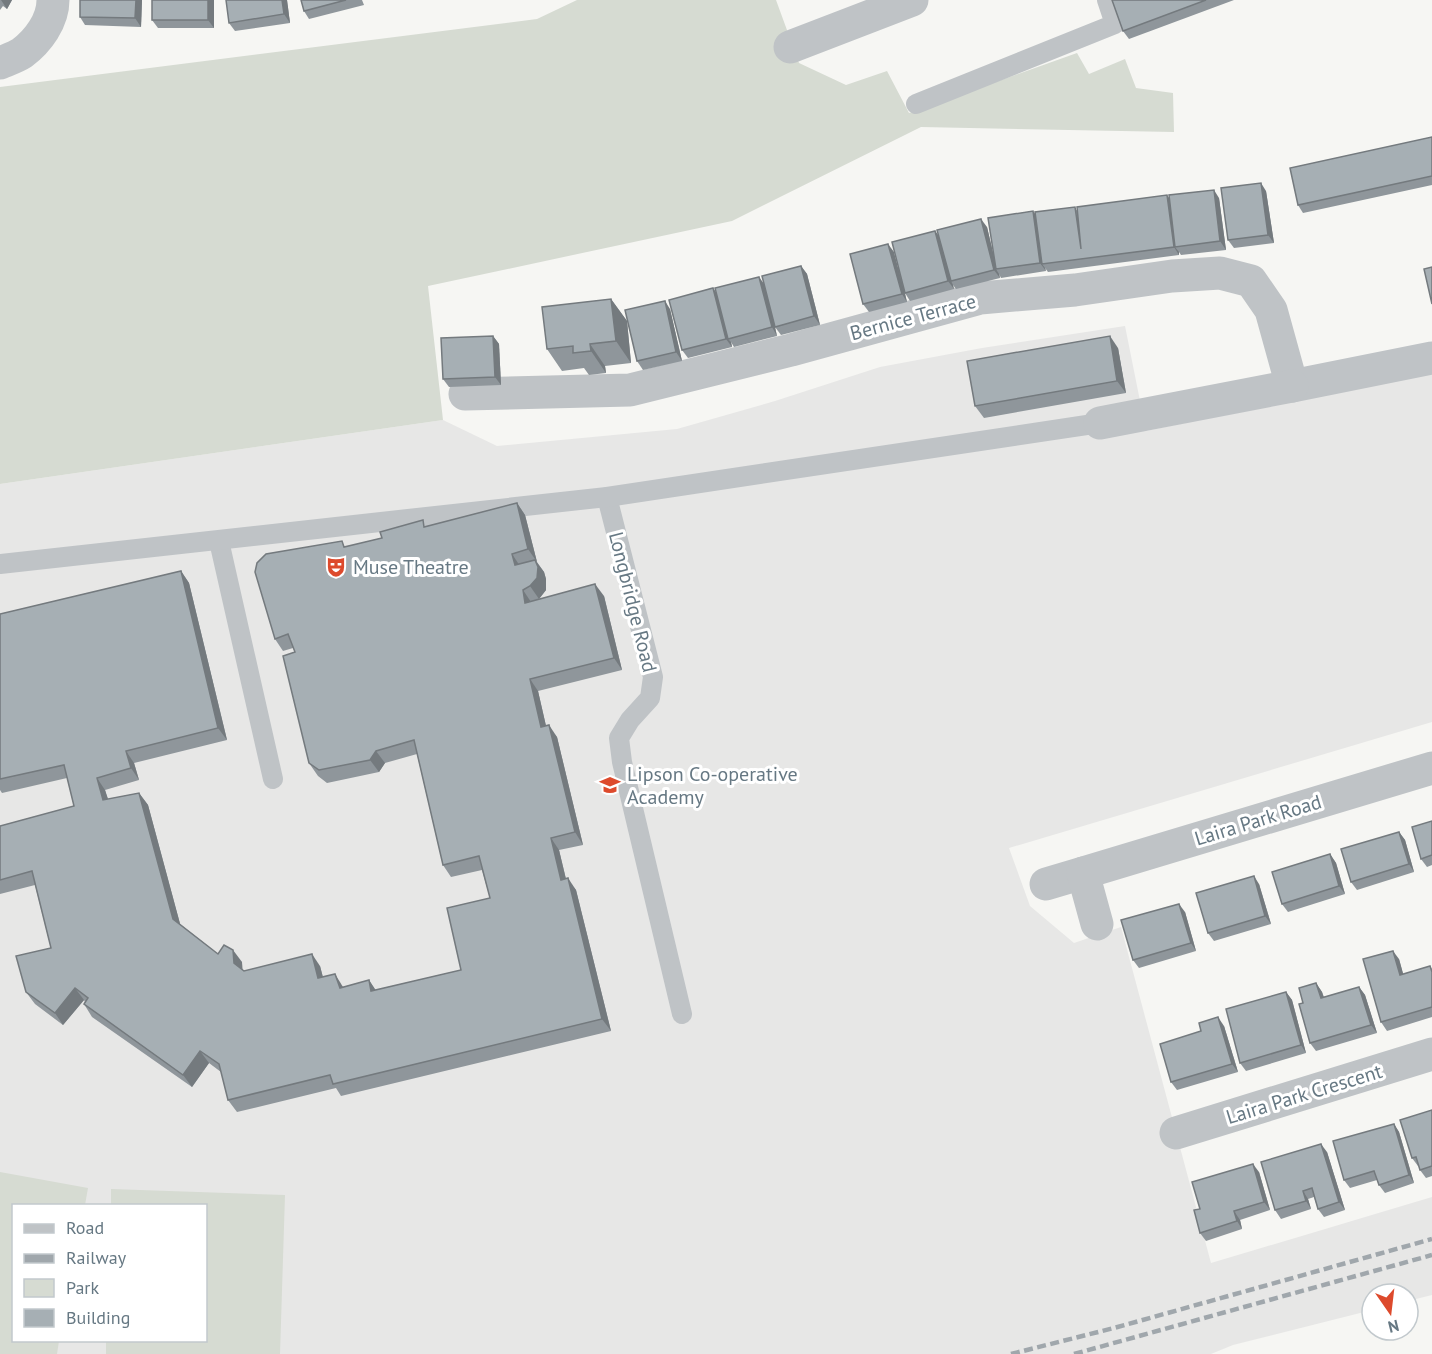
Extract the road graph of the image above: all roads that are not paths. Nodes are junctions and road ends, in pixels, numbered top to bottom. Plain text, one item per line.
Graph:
1 (53, 0) edge
2 (912, 0) edge
3 (1107, 0) edge
4 (790, 47) dead end
5 (0, 63) edge
6 (916, 104) dead end
7 (1432, 358) edge
8 (1292, 387) junction
9 (465, 394) edge
10 (1100, 423) joint
11 (607, 497) junction
12 (219, 541) junction
13 (1, 564) edge
14 (1432, 768) edge
15 (273, 780) dead end
16 (1083, 873) junction
17 (1046, 884) dead end
18 (1097, 924) dead end
19 (682, 1014) dead end
20 (1432, 1054) edge
21 (1176, 1133) dead end

1 - 5 street
2 - 4 street
3 - 6 lane
7 - 8 street
8 - 9 street, Bernice Terrace
8 - 10 street
10 - 11 lane
11 - 12 lane
11 - 19 lane, Longbridge Road
12 - 13 lane
12 - 15 lane
14 - 16 street, Laira Park Road
16 - 17 street, Laira Park Road
16 - 18 street
20 - 21 street, Laira Park Crescent

